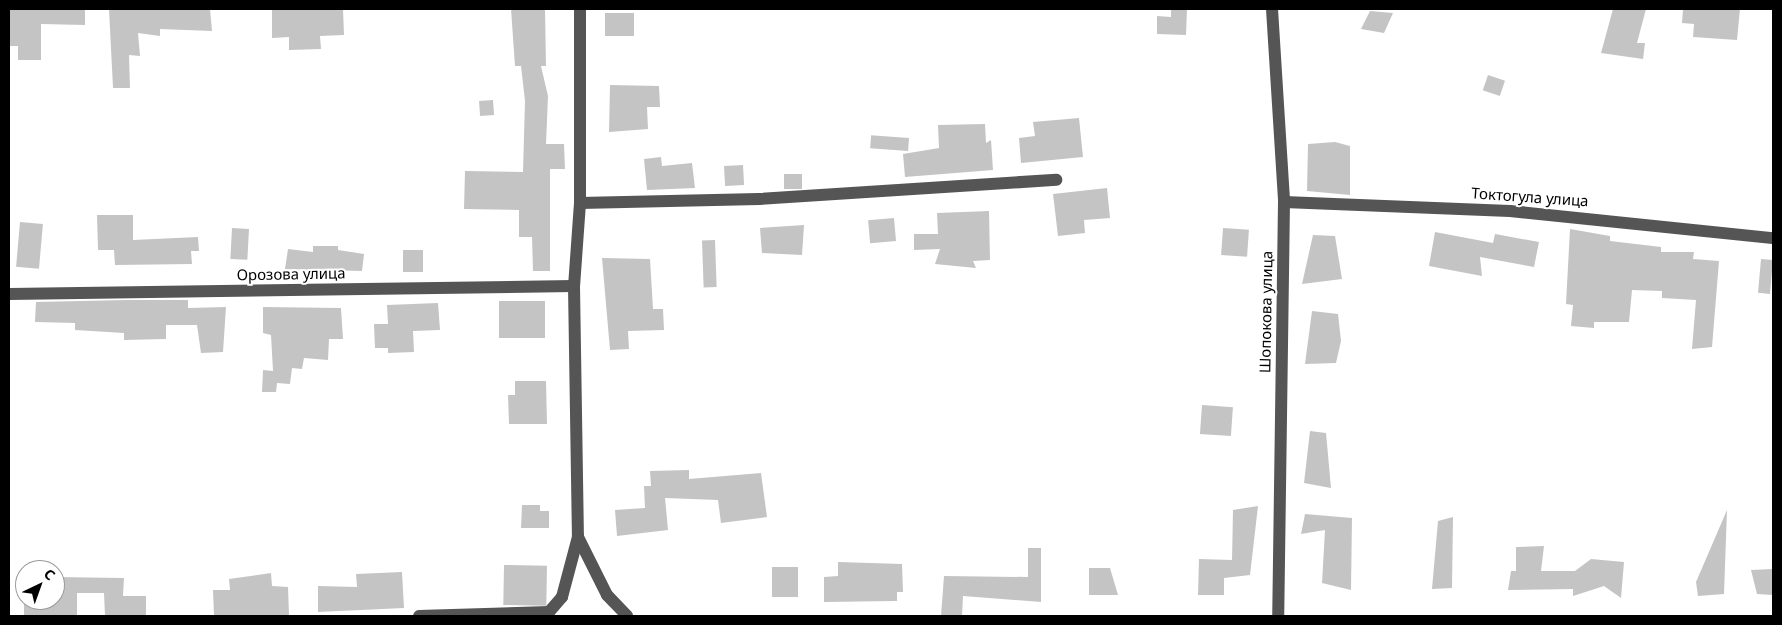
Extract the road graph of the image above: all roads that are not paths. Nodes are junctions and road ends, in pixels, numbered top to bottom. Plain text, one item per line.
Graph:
1 (580, 9) edge
2 (1272, 9) edge
3 (1056, 180) dead end
4 (1284, 202) junction
5 (580, 203) junction
6 (1773, 238) edge
7 (574, 286) junction
8 (9, 294) edge
9 (578, 537) junction
10 (419, 616) edge
11 (627, 616) edge
12 (1278, 616) edge

1 - 5 street
2 - 4 street, Шопокова улица
3 - 5 street
4 - 6 street, Токтогула улица
4 - 12 street, Шопокова улица
5 - 7 street
7 - 8 street, Орозова улица
7 - 9 street
9 - 10 street
9 - 11 street

